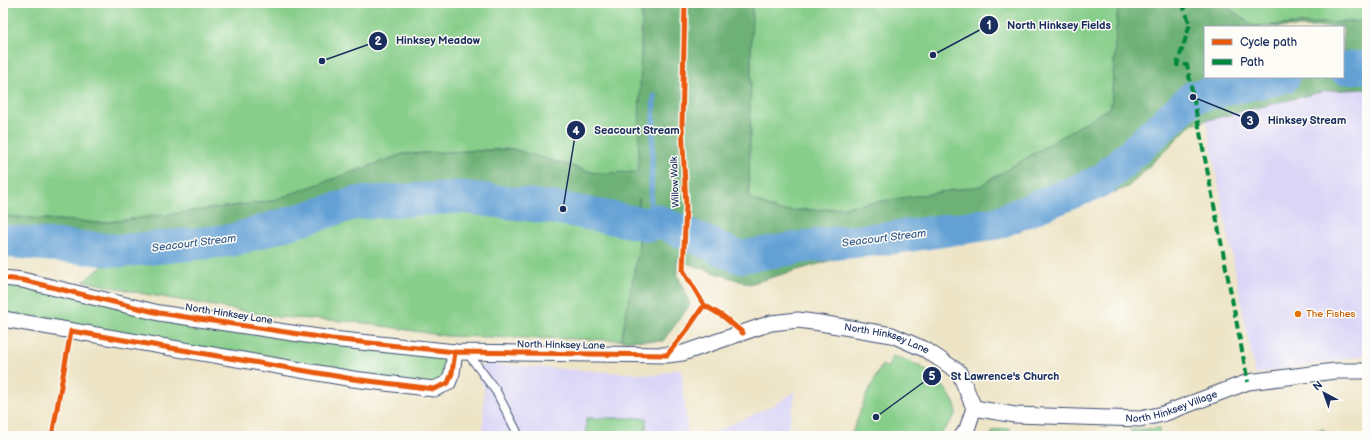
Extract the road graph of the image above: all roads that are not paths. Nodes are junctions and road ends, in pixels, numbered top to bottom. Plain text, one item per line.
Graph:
1 (3, 278) edge
2 (3, 319) edge
3 (461, 352) junction
4 (1367, 371) edge
5 (974, 408) junction
6 (517, 432) dead end
7 (962, 436) edge

1 - 3 street, North Hinksey Lane
2 - 3 street
3 - 5 street, North Hinksey Lane
3 - 6 lane
4 - 5 street, North Hinksey Village
5 - 7 street

